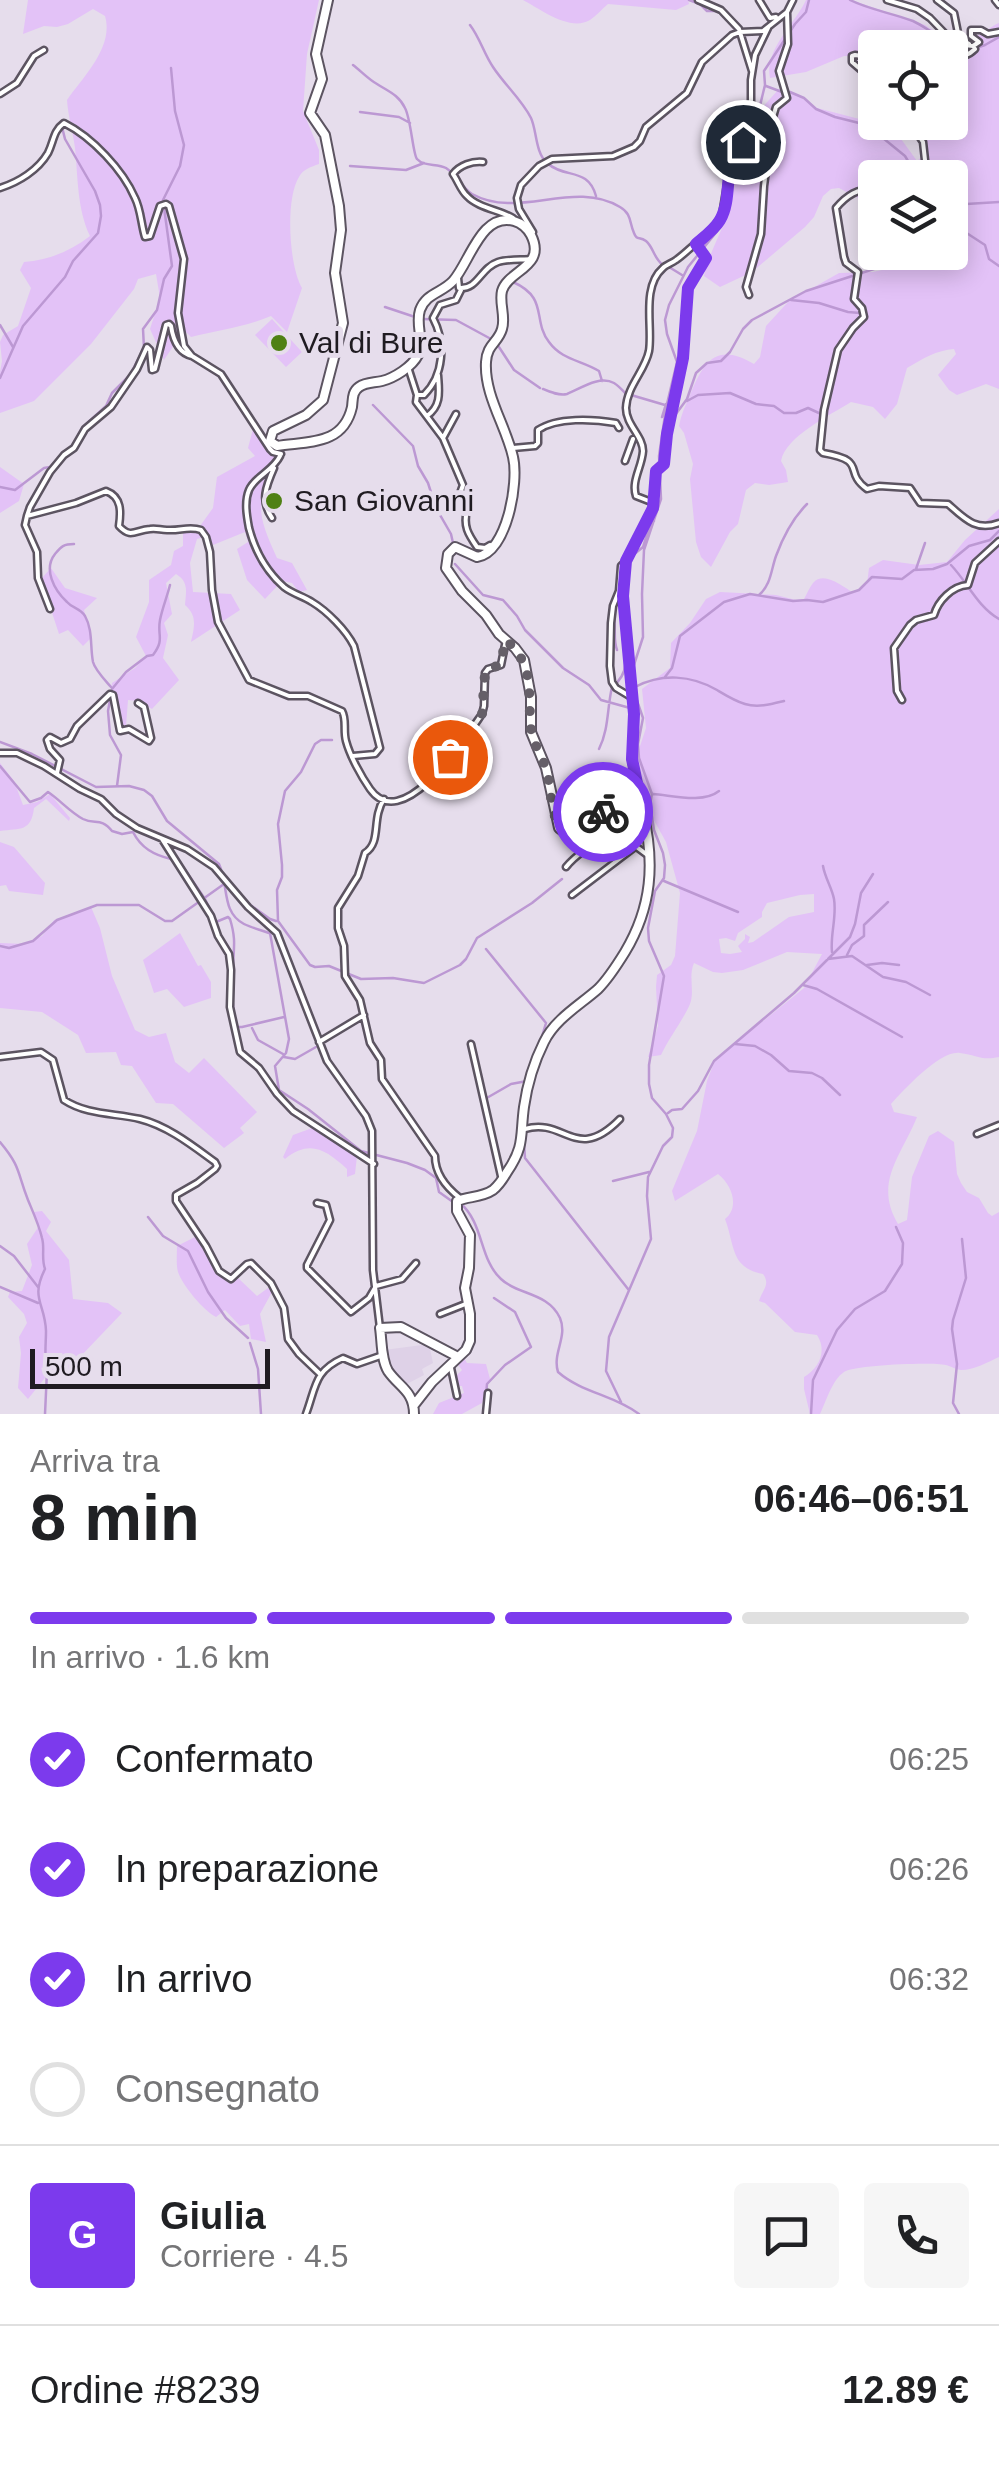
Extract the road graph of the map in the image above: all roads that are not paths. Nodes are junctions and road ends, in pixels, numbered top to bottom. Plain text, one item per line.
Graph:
1 (328, 0) edge
2 (698, 0) edge
3 (760, 0) edge
4 (793, 0) edge
5 (887, 0) edge
6 (937, 0) edge
7 (786, 12) junction
8 (768, 28) junction
9 (740, 32) junction
10 (999, 32) edge
11 (973, 46) junction
12 (44, 50) dead end
13 (968, 55) edge
14 (752, 72) junction
15 (0, 94) edge
16 (752, 111) junction
17 (715, 139) dead end
18 (483, 162) dead end
19 (0, 188) edge
20 (858, 190) edge
21 (516, 222) junction
22 (533, 240) junction
23 (697, 246) junction
24 (532, 259) junction
25 (459, 273) junction
26 (461, 290) junction
27 (749, 295) dead end
28 (192, 356) junction
29 (408, 367) junction
30 (438, 375) junction
31 (417, 396) junction
32 (456, 414) dead end
33 (426, 416) junction
34 (619, 428) dead end
35 (626, 437) dead end
36 (443, 438) junction
37 (635, 438) junction
38 (288, 444) junction
39 (510, 448) junction
40 (281, 454) junction
41 (625, 461) dead end
42 (276, 464) junction
43 (654, 502) junction
44 (27, 516) junction
45 (272, 518) dead end
46 (999, 524) edge
47 (500, 537) junction
48 (999, 541) edge
49 (626, 561) junction
50 (50, 608) dead end
51 (506, 640) junction
52 (631, 697) junction
53 (902, 700) dead end
54 (138, 703) dead end
55 (0, 753) edge
56 (353, 756) junction
57 (57, 772) junction
58 (384, 799) junction
59 (643, 812) junction
60 (162, 839) junction
61 (636, 847) junction
62 (650, 857) junction
63 (566, 868) dead end
64 (572, 896) dead end
65 (364, 1015) junction
66 (319, 1042) junction
67 (471, 1044) dead end
68 (0, 1057) edge
69 (620, 1119) dead end
70 (999, 1125) edge
71 (523, 1130) junction
72 (977, 1134) dead end
73 (374, 1161) junction
74 (502, 1180) junction
75 (458, 1202) junction
76 (317, 1203) dead end
77 (416, 1263) dead end
78 (376, 1286) junction
79 (468, 1302) junction
80 (440, 1314) dead end
81 (380, 1328) junction
82 (383, 1354) junction
83 (454, 1359) junction
84 (320, 1374) junction
85 (488, 1393) dead end
86 (457, 1396) dead end
87 (414, 1410) edge
88 (306, 1414) edge
89 (486, 1414) edge

1 - 38 main road
2 - 9 street
3 - 7 street
4 - 7 street
5 - 11 street
6 - 11 street
7 - 8 street
7 - 27 street
8 - 9 street
8 - 14 street
9 - 14 street
9 - 22 street
10 - 11 street
11 - 13 street
12 - 15 street
14 - 16 street
16 - 17 street
16 - 23 street
18 - 21 street
19 - 28 street
20 - 46 street
21 - 22 main road
21 - 25 main road
22 - 24 main road
23 - 37 street
23 - 43 street
24 - 26 street
24 - 39 main road
25 - 26 street
25 - 29 main road
26 - 30 street
28 - 40 street
28 - 44 street
29 - 31 street
29 - 38 main road
30 - 31 street
30 - 33 street
31 - 33 street
32 - 36 street
33 - 36 street
34 - 39 street
35 - 37 street
36 - 47 street
37 - 41 street
37 - 43 street
38 - 40 street
39 - 47 main road
40 - 42 street
42 - 45 street
42 - 56 street
43 - 49 street
44 - 50 street
44 - 56 street
47 - 51 main road
48 - 53 street
49 - 52 street
49 - 52 street
51 - 58 street
51 - 59 main road
52 - 59 street
54 - 57 street
55 - 57 street
56 - 58 street
57 - 60 street
58 - 65 street
59 - 62 main road
60 - 66 street
60 - 73 street
61 - 62 street
61 - 63 street
61 - 64 street
62 - 71 main road
65 - 66 street
65 - 75 street
66 - 73 street
67 - 74 street
68 - 84 street
69 - 71 street
70 - 72 street
71 - 74 main road
73 - 78 street
74 - 75 main road
75 - 79 main road
76 - 78 street
77 - 78 street
78 - 81 street
79 - 80 street
79 - 83 main road
81 - 82 main road
81 - 83 main road
82 - 84 street
82 - 87 main road
83 - 86 street
83 - 87 main road
84 - 88 street
85 - 89 street

